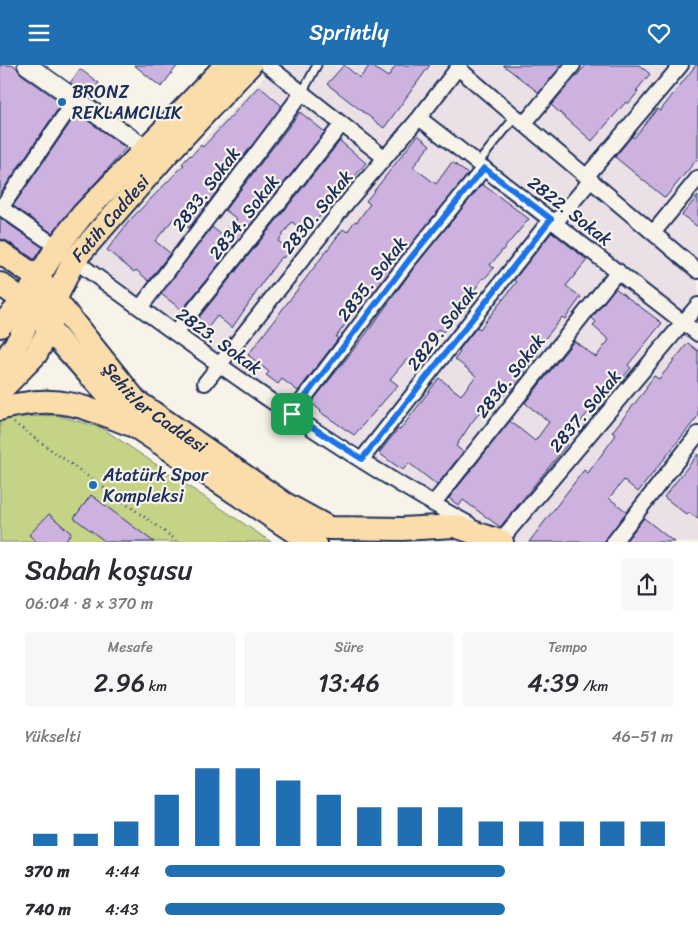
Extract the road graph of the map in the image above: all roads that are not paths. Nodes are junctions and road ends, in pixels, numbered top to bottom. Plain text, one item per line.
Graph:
1 (27, 65) edge
2 (226, 65) edge
3 (250, 65) edge
4 (267, 65) edge
5 (317, 65) edge
6 (573, 65) edge
7 (681, 65) edge
8 (459, 66) edge
9 (302, 93) junction
10 (75, 99) junction
11 (419, 118) junction
12 (520, 120) junction
13 (342, 124) junction
14 (146, 149) junction
15 (385, 158) junction
16 (481, 166) junction
17 (588, 178) junction
18 (698, 178) edge
19 (1, 207) edge
20 (553, 221) junction
21 (653, 233) junction
22 (0, 252) edge
23 (66, 253) junction
24 (618, 271) junction
25 (698, 271) edge
26 (0, 284) edge
27 (37, 298) junction
28 (698, 305) edge
29 (140, 308) junction
30 (684, 323) junction
31 (0, 326) edge
32 (49, 330) junction
33 (175, 333) junction
34 (698, 334) edge
35 (220, 365) junction
36 (0, 367) edge
37 (205, 383) dead end
38 (0, 391) edge
39 (5, 414) edge
40 (292, 414) junction
41 (136, 427) junction
42 (698, 434) edge
43 (362, 459) junction
44 (432, 504) junction
45 (501, 541) edge
46 (315, 542) edge
47 (614, 542) edge

1 - 10 street
2 - 14 main road
3 - 23 main road, Fatih Caddesi
4 - 9 street
5 - 9 lane
6 - 12 street
7 - 17 street
8 - 11 street, 2830. Sokak
8 - 12 street, 2822. Sokak
9 - 13 street
9 - 29 street, 2833. Sokak
10 - 14 street
10 - 19 street
11 - 15 street, 2830. Sokak
11 - 16 street, 2822. Sokak
12 - 16 lane
12 - 17 street, 2822. Sokak
13 - 15 street
13 - 33 street, 2834. Sokak
14 - 23 main road
15 - 35 street, 2830. Sokak
16 - 20 street, 2822. Sokak
16 - 40 street, 2835. Sokak
17 - 20 street, 2829. Sokak
17 - 21 street, 2822. Sokak
18 - 21 street
19 - 23 street, 2823. Sokak
20 - 24 street, 2822. Sokak
20 - 43 street, 2829. Sokak
21 - 25 street, 2822. Sokak
22 - 27 main road
23 - 27 main road
23 - 29 street, 2823. Sokak
24 - 30 street, 2822. Sokak
24 - 44 street, 2836. Sokak
26 - 27 main road
27 - 31 main road
27 - 32 main road, Şehitler Caddesi
27 - 36 main road
27 - 45 main road, Şehitler Caddesi
28 - 30 street, 2837. Sokak
29 - 33 street, 2823. Sokak
30 - 34 street, 2822. Sokak
30 - 45 street, 2837. Sokak
32 - 38 main road
32 - 41 main road, Şehitler Caddesi
33 - 35 street, 2823. Sokak
35 - 37 street, 2830. Sokak
35 - 40 street, 2823. Sokak
39 - 41 main road
40 - 43 street, 2823. Sokak
41 - 46 main road, Şehitler Caddesi
42 - 47 street
43 - 44 street, 2823. Sokak
44 - 45 street, 2823. Sokak

